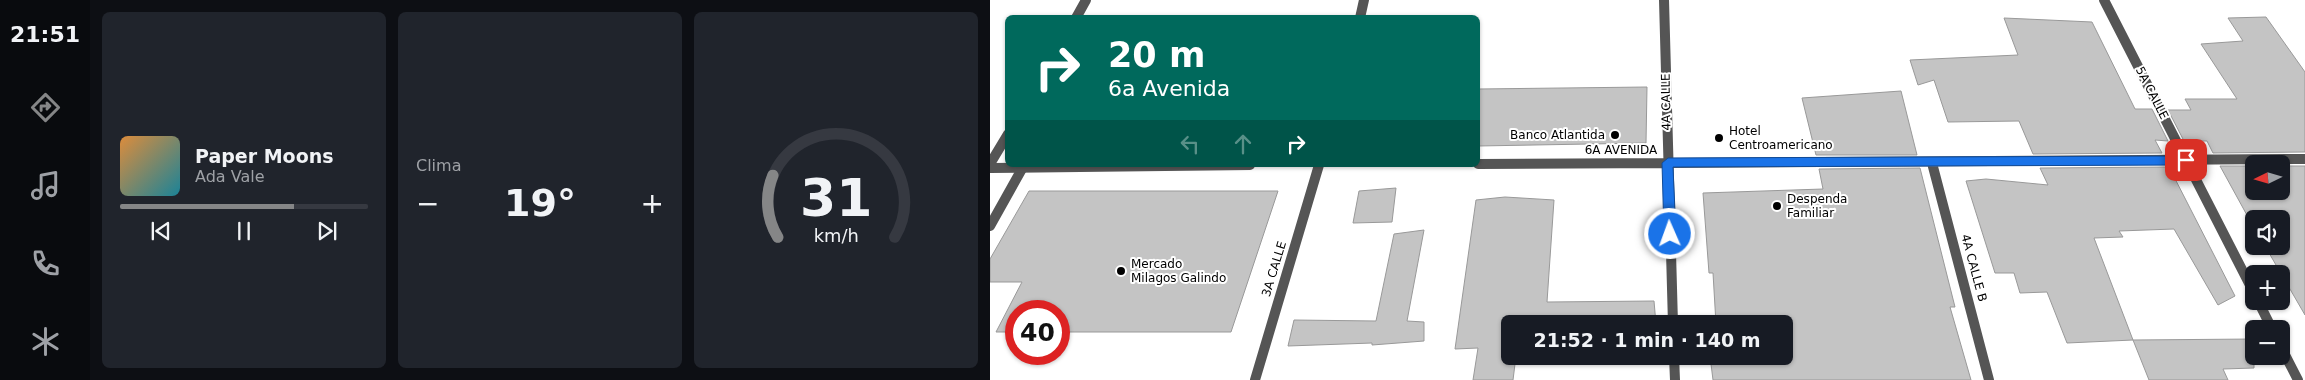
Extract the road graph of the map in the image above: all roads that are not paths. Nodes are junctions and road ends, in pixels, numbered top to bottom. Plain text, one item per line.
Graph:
1 (1086, 0) edge
2 (1364, 0) edge
3 (1664, 0) edge
4 (2104, 0) edge
5 (1078, 15) edge
6 (1361, 15) edge
7 (1005, 139) edge
8 (2305, 159) edge
9 (2186, 160) junction
10 (1668, 163) junction
11 (1932, 163) junction
12 (1480, 164) edge
13 (990, 166) edge
14 (1005, 166) edge
15 (1023, 167) edge
16 (1318, 167) edge
17 (990, 226) edge
18 (2245, 275) edge
19 (1673, 315) edge
20 (2290, 364) edge
21 (1674, 365) edge
22 (1255, 380) edge
23 (1675, 380) edge
24 (1989, 380) edge
25 (2298, 380) edge

1 - 5 street
2 - 6 street
3 - 10 street, 4A CALLE
4 - 9 street, 5A CALLE
7 - 13 street
8 - 9 street, 6A AVENIDA
9 - 11 street, 6A AVENIDA
9 - 18 street, 5A CALLE
10 - 11 street, 6A AVENIDA
10 - 12 street, 6A AVENIDA
10 - 19 street, 4A CALLE
11 - 24 street, 4A CALLE B
13 - 14 street
15 - 17 street
16 - 22 street, 3A CALLE
20 - 25 street
21 - 23 street

